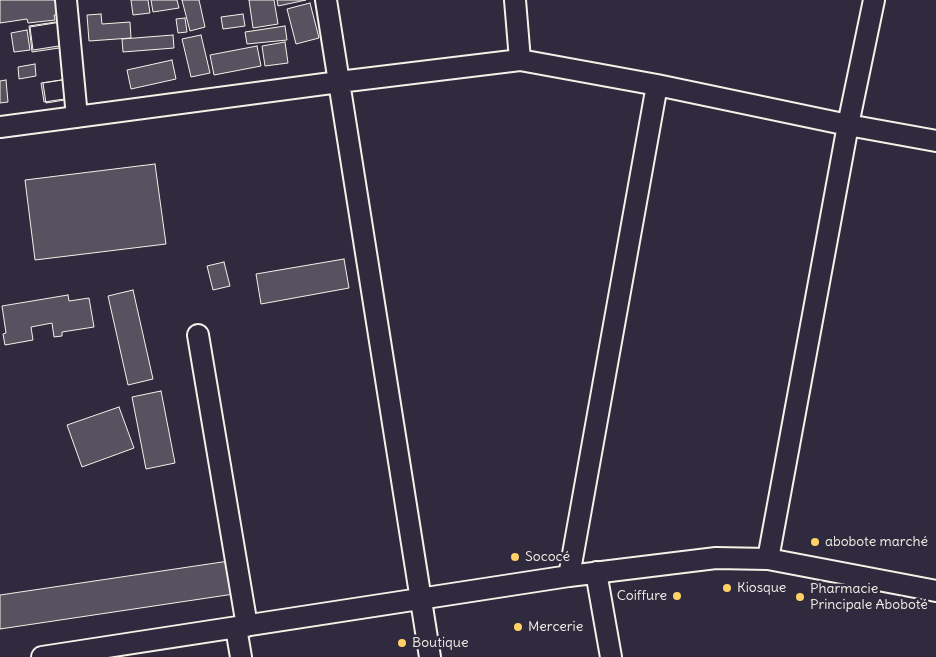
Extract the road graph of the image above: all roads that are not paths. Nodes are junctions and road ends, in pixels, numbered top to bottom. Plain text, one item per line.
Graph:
1 (66, 0) edge
2 (326, 0) edge
3 (515, 0) edge
4 (874, 0) edge
5 (520, 60) junction
6 (339, 82) junction
7 (657, 85) junction
8 (77, 117) junction
9 (848, 125) junction
10 (0, 127) edge
11 (936, 141) edge
12 (198, 335) dead end
13 (768, 559) junction
14 (596, 572) junction
15 (569, 576) junction
16 (936, 591) edge
17 (421, 600) junction
18 (241, 627) junction
19 (51, 656) edge
20 (240, 657) edge
21 (430, 657) edge
22 (612, 657) edge

1 - 8 street
2 - 6 street
3 - 5 street
4 - 9 street
5 - 6 street
5 - 7 street
6 - 8 street
6 - 17 street
7 - 9 street
7 - 15 street
8 - 10 street
9 - 11 street
9 - 13 street
12 - 18 street
13 - 14 street
13 - 16 street
14 - 15 street
14 - 22 street
15 - 17 street
17 - 18 street
17 - 21 street
18 - 19 street
18 - 20 street

